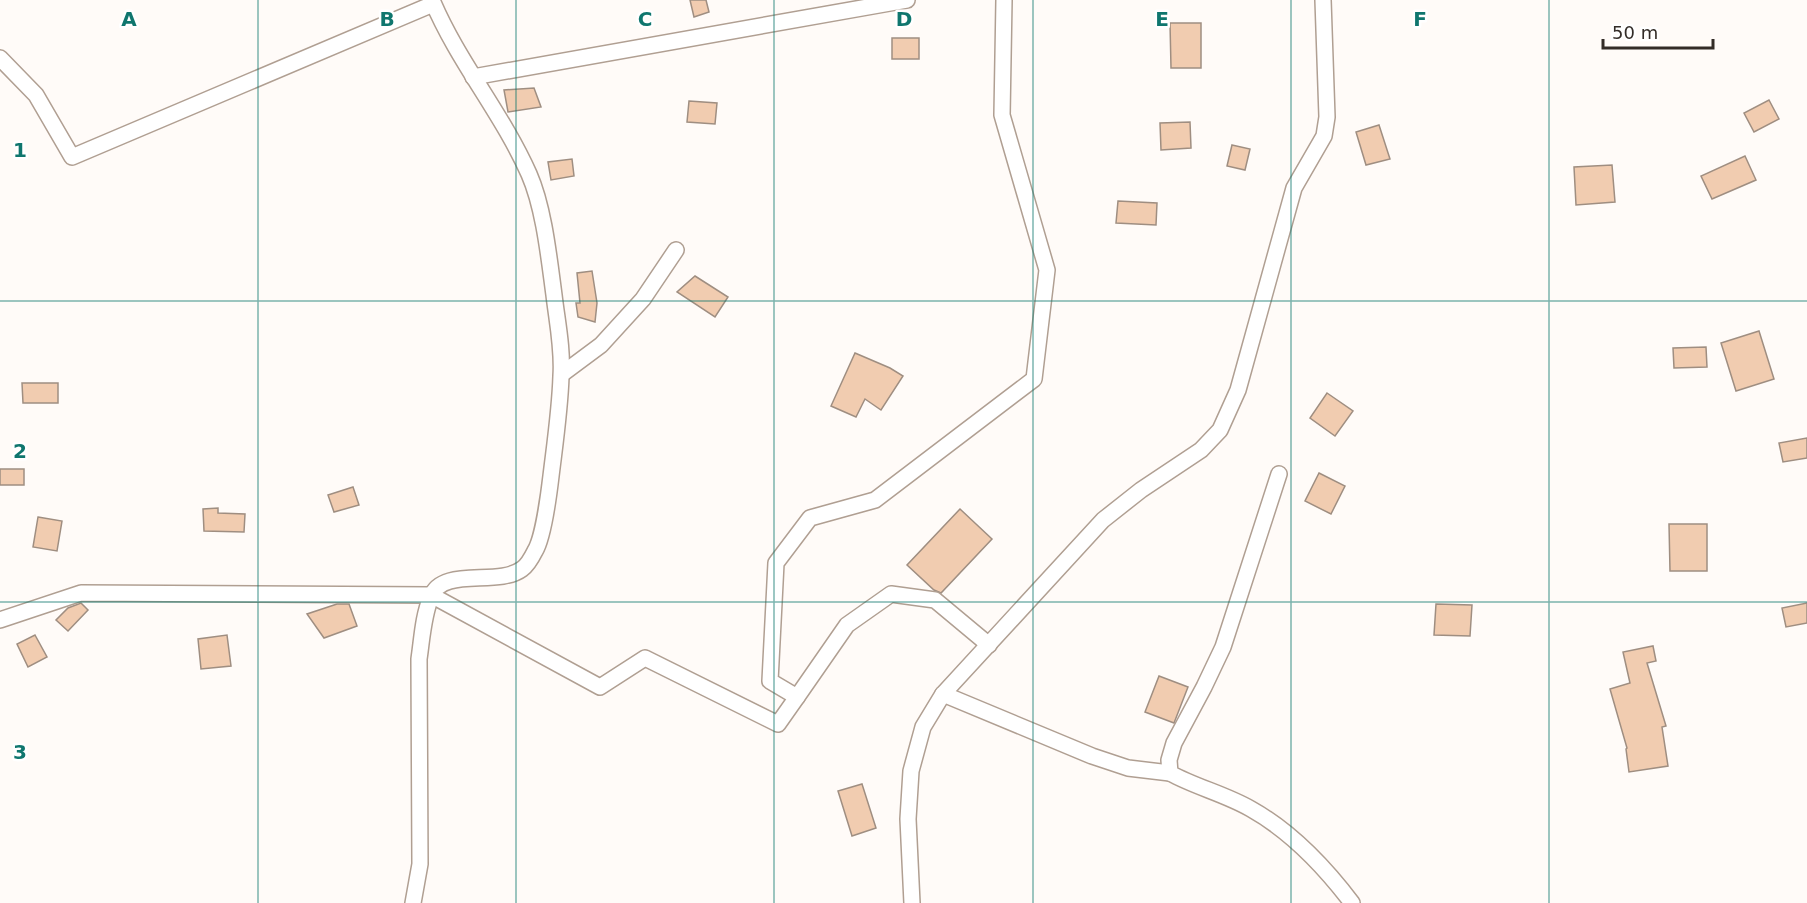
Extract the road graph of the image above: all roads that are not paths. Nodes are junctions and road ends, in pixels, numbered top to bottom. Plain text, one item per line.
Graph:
1 (907, 0) edge
2 (1004, 0) edge
3 (1323, 0) edge
4 (432, 2) edge
5 (0, 58) edge
6 (473, 77) junction
7 (676, 250) dead end
8 (561, 374) junction
9 (1280, 474) dead end
10 (431, 595) junction
11 (0, 620) edge
12 (989, 645) junction
13 (943, 694) junction
14 (797, 697) junction
15 (1170, 773) junction
16 (413, 903) edge
17 (912, 903) edge
18 (1352, 903) edge

1 - 6 street
2 - 14 street
3 - 12 street
4 - 5 street
4 - 6 street
6 - 8 street
7 - 8 street
8 - 10 street
9 - 15 street
10 - 11 street
10 - 14 street
10 - 16 street
12 - 13 street
12 - 14 street
13 - 15 street
13 - 17 street
15 - 18 street

